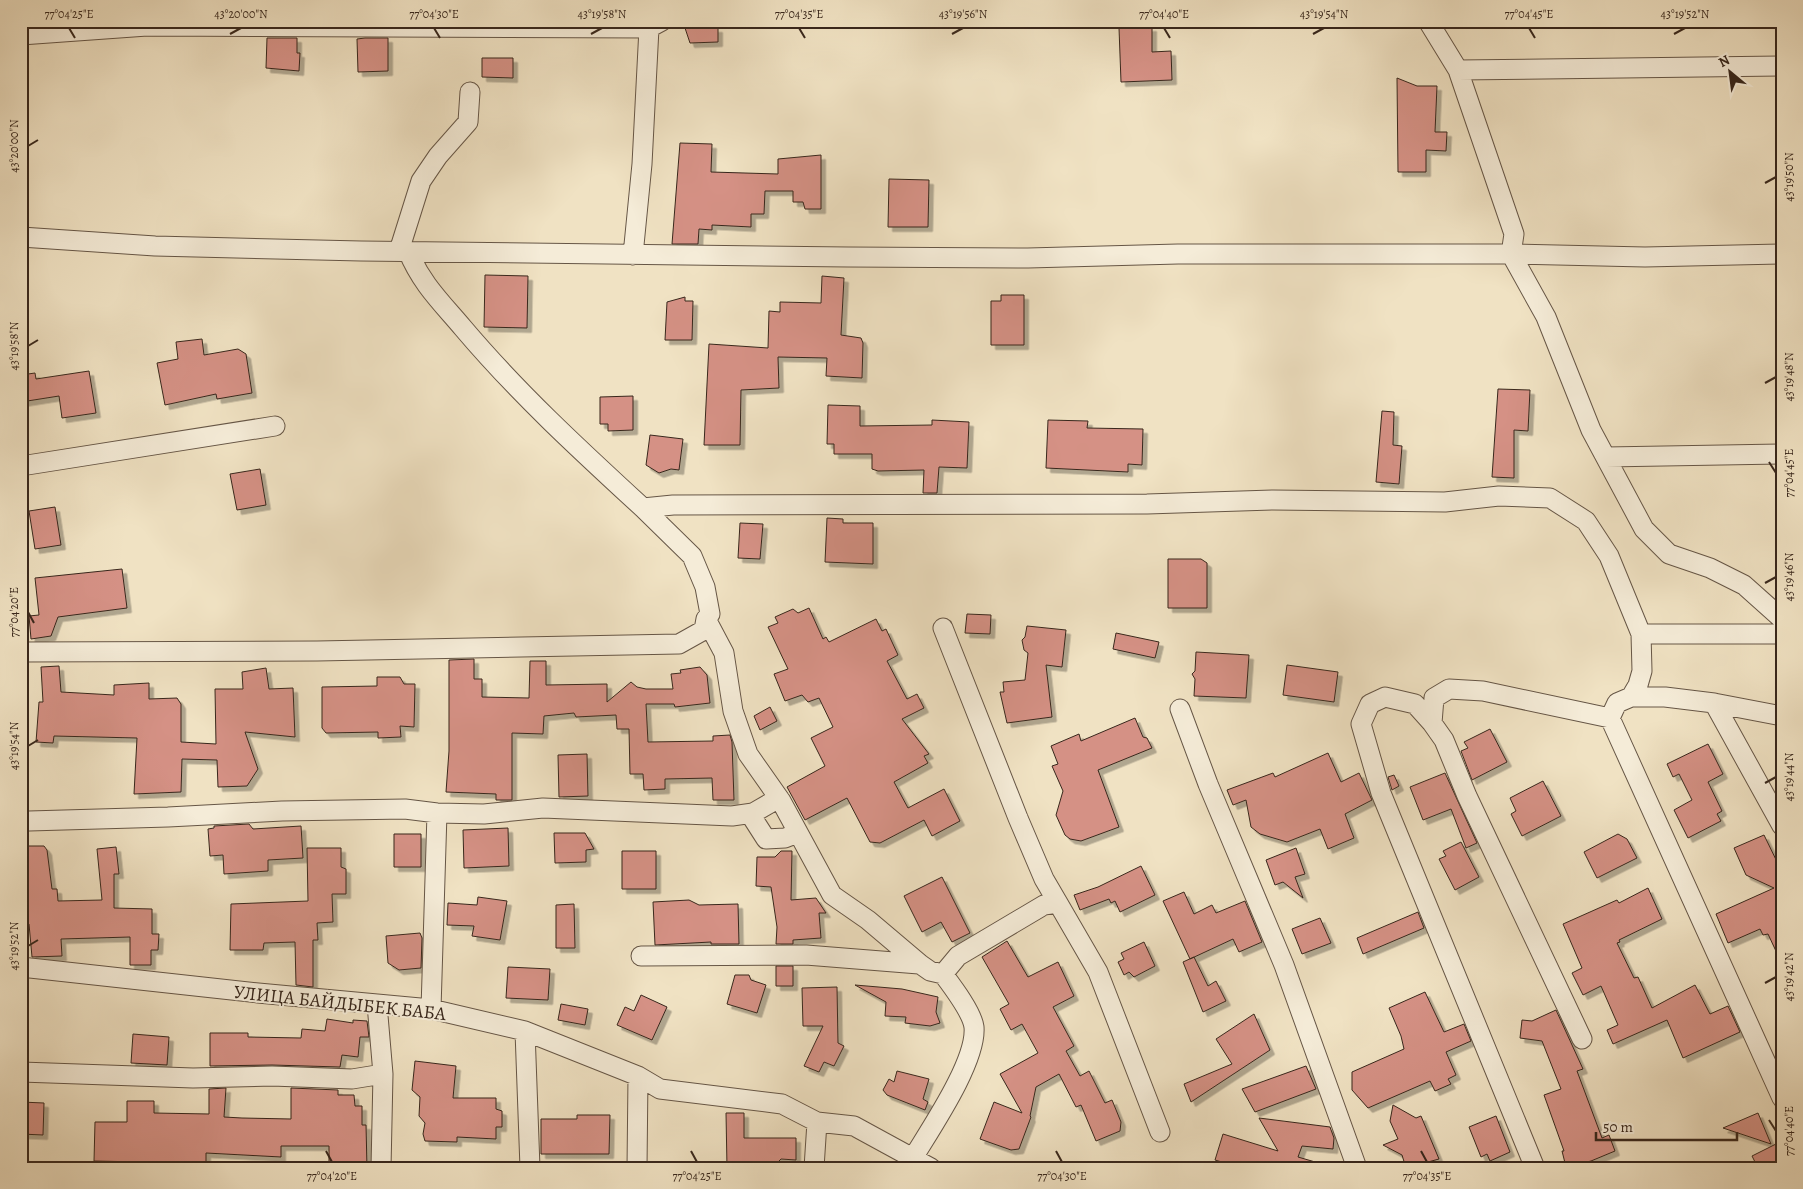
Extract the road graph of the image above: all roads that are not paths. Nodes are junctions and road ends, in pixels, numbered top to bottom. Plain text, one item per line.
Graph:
1 (1428, 21) edge
2 (656, 25) edge
3 (21, 35) edge
4 (1782, 66) edge
5 (1458, 70) junction
6 (470, 92) dead end
7 (21, 237) edge
8 (404, 251) junction
9 (1511, 254) junction
10 (1782, 254) edge
11 (633, 255) junction
12 (275, 426) dead end
13 (1782, 454) edge
14 (1606, 457) junction
15 (21, 466) edge
16 (643, 508) junction
17 (706, 619) junction
18 (1782, 619) edge
19 (943, 628) dead end
20 (1641, 634) junction
21 (1782, 634) edge
22 (21, 652) edge
23 (1630, 697) junction
24 (1714, 703) junction
25 (1180, 708) dead end
26 (1782, 716) edge
27 (1610, 718) junction
28 (1432, 723) junction
29 (779, 798) junction
30 (437, 814) junction
31 (750, 814) junction
32 (28, 821) dead end
33 (1782, 826) edge
34 (798, 834) junction
35 (1058, 903) junction
36 (641, 956) dead end
37 (920, 964) junction
38 (21, 967) edge
39 (943, 974) junction
40 (377, 1004) junction
41 (431, 1009) junction
42 (525, 1031) junction
43 (1582, 1039) dead end
44 (21, 1072) edge
45 (383, 1074) junction
46 (638, 1076) junction
47 (1782, 1098) edge
48 (817, 1122) junction
49 (1160, 1132) dead end
50 (913, 1158) junction
51 (381, 1168) edge
52 (530, 1168) edge
53 (638, 1168) edge
54 (814, 1168) edge
55 (931, 1168) edge
56 (1357, 1168) edge
57 (1535, 1168) edge

1 - 5 street
2 - 3 street
2 - 11 street
4 - 5 street
5 - 9 street
6 - 8 street
7 - 8 street
8 - 11 street
8 - 16 street
9 - 10 street
9 - 11 street
9 - 14 street
12 - 15 street
13 - 14 street
14 - 18 street
16 - 17 street
16 - 20 street
17 - 22 street
17 - 29 street
19 - 35 street
20 - 21 street
20 - 23 street
23 - 24 street
23 - 27 street
24 - 26 street
24 - 33 street
25 - 56 street
27 - 28 street
27 - 47 street
28 - 43 street
28 - 57 street
29 - 31 street
29 - 34 street
30 - 31 street
30 - 32 street
30 - 41 street
31 - 34 street
34 - 37 street
35 - 39 street
35 - 49 street
36 - 37 street
37 - 39 street
38 - 40 street, УЛИЦА БАЙДЫБЕК БАБА
39 - 50 street
40 - 41 street, УЛИЦА БАЙДЫБЕК БАБА
40 - 45 street
41 - 42 street, УЛИЦА БАЙДЫБЕК БАБА
42 - 46 street, УЛИЦА БАЙДЫБЕК БАБА
42 - 52 street
44 - 45 street
45 - 51 street
46 - 48 street, УЛИЦА БАЙДЫБЕК БАБА
46 - 53 street
48 - 50 street, УЛИЦА БАЙДЫБЕК БАБА
48 - 54 street
50 - 55 street, УЛИЦА БАЙДЫБЕК БАБА

